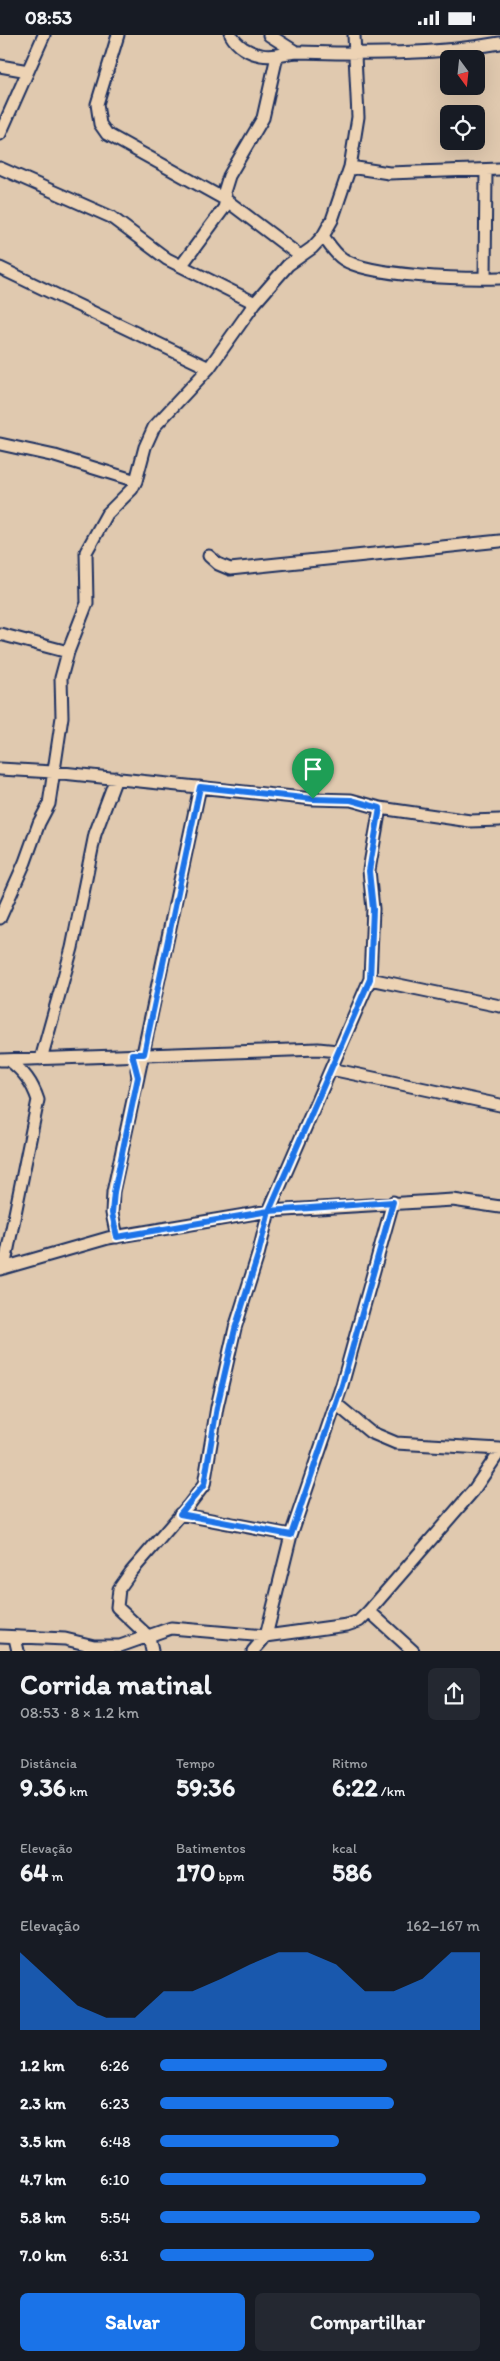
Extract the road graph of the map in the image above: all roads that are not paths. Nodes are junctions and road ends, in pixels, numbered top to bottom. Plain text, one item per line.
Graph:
1 (44, 35) edge
2 (118, 35) edge
3 (231, 35) edge
4 (269, 35) edge
5 (354, 35) edge
6 (500, 43) edge
7 (296, 52) junction
8 (356, 53) junction
9 (277, 56) junction
10 (0, 66) edge
11 (28, 71) junction
12 (0, 134) edge
13 (350, 167) junction
14 (0, 168) edge
15 (500, 169) edge
16 (486, 171) junction
17 (226, 200) junction
18 (323, 236) junction
19 (300, 256) junction
20 (181, 266) junction
21 (0, 268) edge
22 (485, 278) junction
23 (500, 278) edge
24 (255, 303) junction
25 (209, 369) junction
26 (0, 444) edge
27 (136, 481) junction
28 (500, 541) edge
29 (209, 556) dead end
30 (0, 634) edge
31 (68, 652) junction
32 (0, 769) edge
33 (53, 772) junction
34 (116, 778) junction
35 (200, 787) junction
36 (380, 808) junction
37 (500, 820) edge
38 (0, 918) edge
39 (370, 979) junction
40 (500, 1006) edge
41 (338, 1051) junction
42 (138, 1054) junction
43 (41, 1059) junction
44 (5, 1060) edge
45 (331, 1069) junction
46 (500, 1105) edge
47 (393, 1202) junction
48 (500, 1207) edge
49 (269, 1211) junction
50 (117, 1237) junction
51 (2, 1269) edge
52 (335, 1403) junction
53 (500, 1450) edge
54 (180, 1514) junction
55 (291, 1535) junction
56 (369, 1611) junction
57 (0, 1636) edge
58 (266, 1636) junction
59 (149, 1637) junction
60 (15, 1638) junction
61 (18, 1651) edge
62 (152, 1651) edge
63 (253, 1651) edge
64 (413, 1651) edge

1 - 11 street
2 - 17 street
3 - 9 street
4 - 7 street
5 - 8 street
6 - 8 street
7 - 8 street
7 - 9 street
8 - 13 street
9 - 17 street
10 - 11 street
11 - 12 street
13 - 16 street
13 - 18 street
14 - 20 street
15 - 16 street
16 - 22 street
17 - 19 street
17 - 20 street
18 - 19 street
18 - 22 street
19 - 24 street
20 - 24 street
21 - 25 street
22 - 23 street
24 - 25 street
25 - 27 street
26 - 27 street
27 - 31 street
28 - 29 street
30 - 31 street
31 - 33 street
32 - 33 street
33 - 34 street
33 - 38 street
34 - 35 street
34 - 43 street
35 - 36 street
35 - 42 street
36 - 37 street
36 - 39 street
39 - 40 street
39 - 41 street
41 - 42 street
41 - 45 street
42 - 43 street
42 - 50 street
43 - 44 street
44 - 51 street
45 - 46 street
45 - 49 street
47 - 48 street
47 - 49 street
47 - 52 street
49 - 50 street
49 - 54 street
50 - 51 street
52 - 53 street
52 - 55 street
53 - 56 street
54 - 55 street
54 - 59 street
55 - 58 street
56 - 58 street
56 - 64 street
57 - 60 street
58 - 59 street
58 - 63 street
59 - 60 street
59 - 62 street
60 - 61 street

